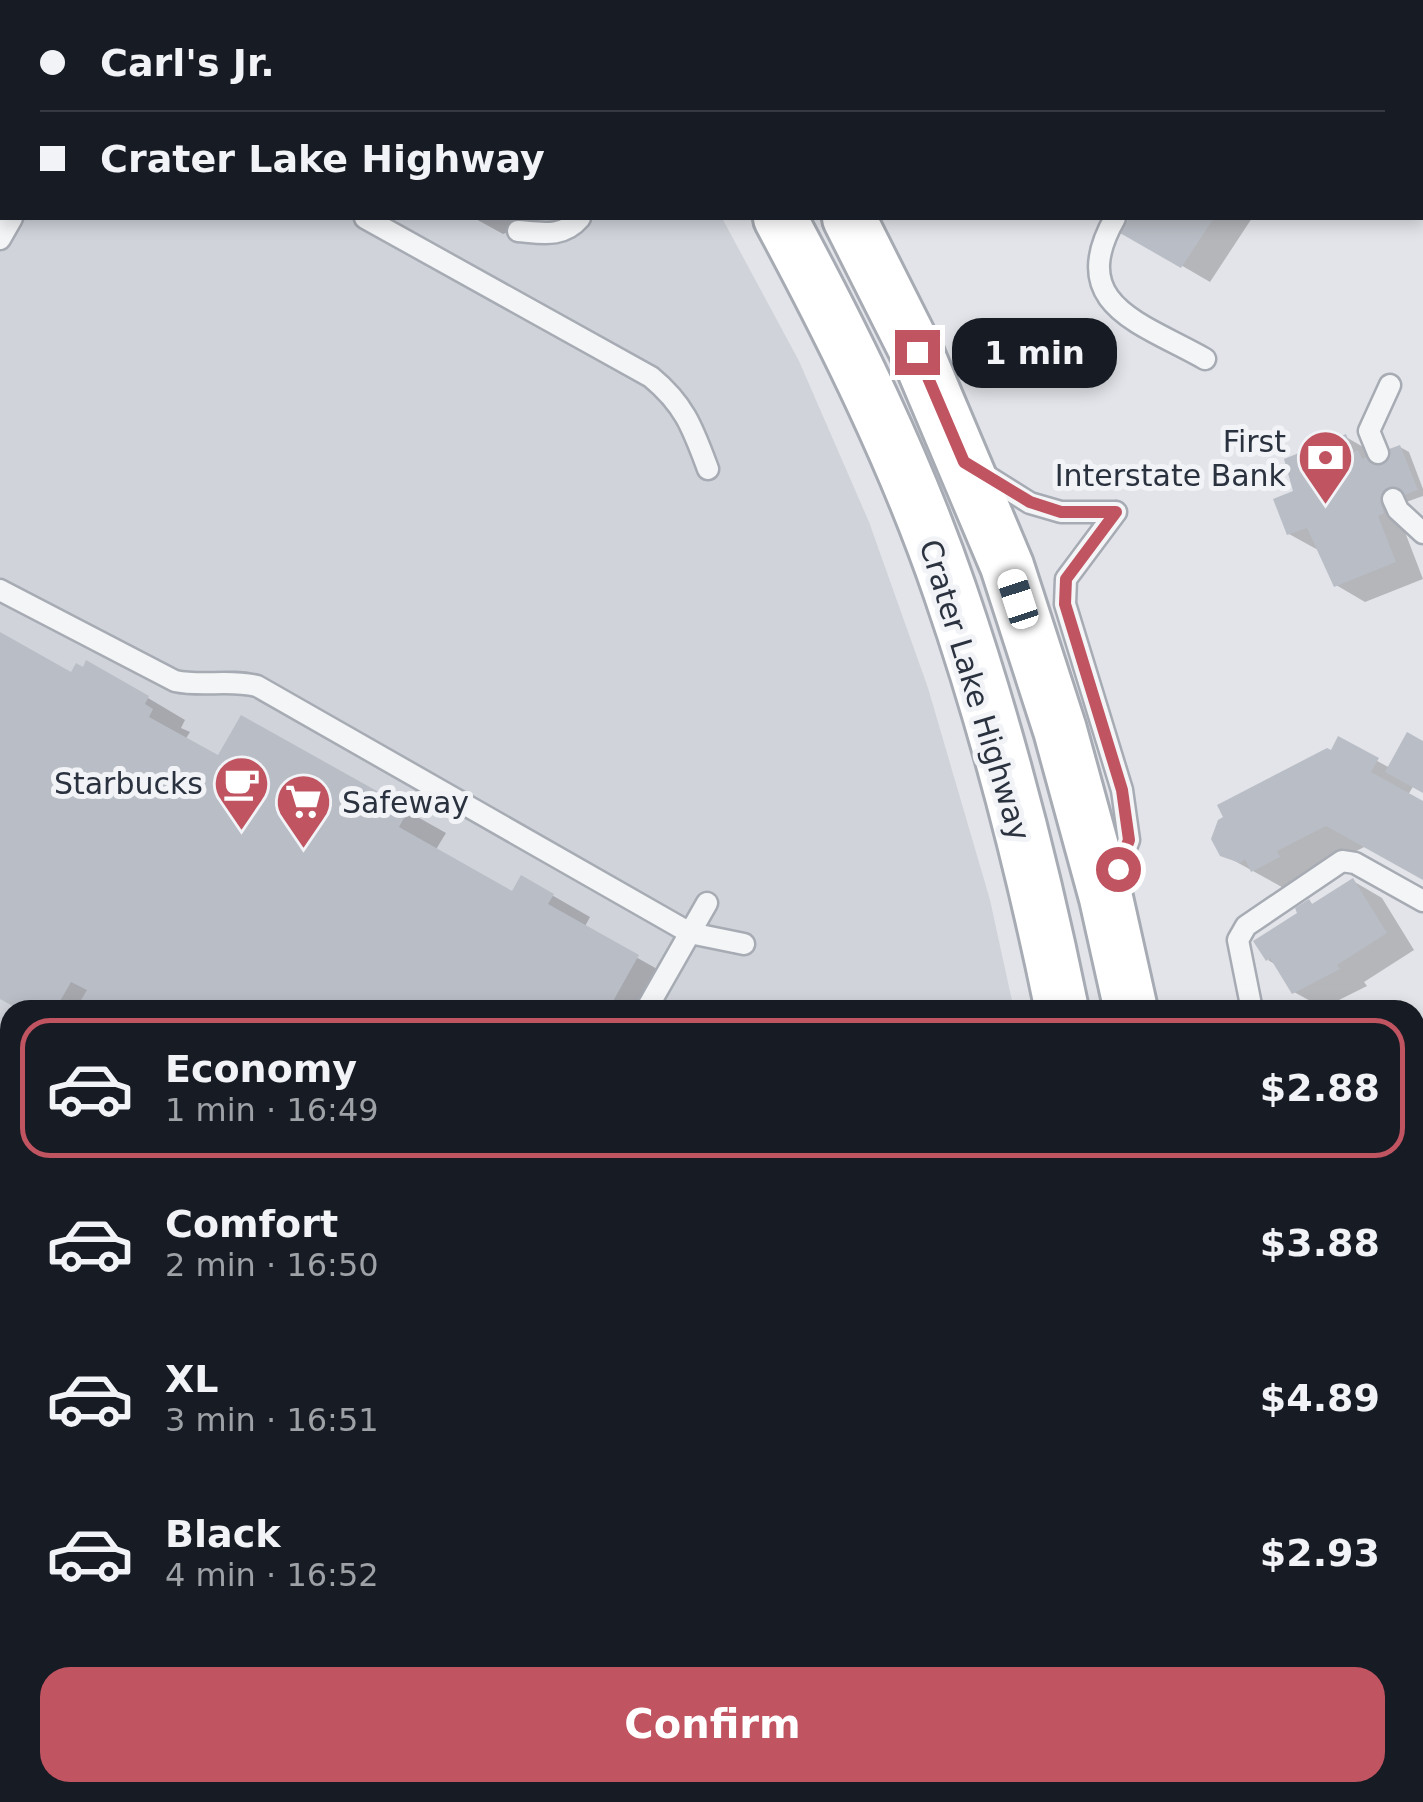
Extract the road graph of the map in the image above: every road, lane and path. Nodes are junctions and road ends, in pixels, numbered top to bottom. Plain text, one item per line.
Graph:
1 (369, 220) edge
2 (552, 220) edge
3 (578, 220) edge
4 (781, 220) edge
5 (850, 220) edge
6 (1114, 220) edge
7 (526, 224) edge
8 (1205, 359) dead end
9 (1390, 386) dead end
10 (1378, 454) dead end
11 (964, 462) junction
12 (708, 469) dead end
13 (1394, 499) dead end
14 (1423, 533) edge
15 (0, 590) edge
16 (1106, 898) junction
17 (1423, 901) edge
18 (707, 902) dead end
19 (690, 933) junction
20 (744, 944) dead end
21 (652, 1000) edge
22 (1060, 1000) edge
23 (1130, 1000) edge
24 (1250, 1000) edge

1 - 12 lane
2 - 7 lane
3 - 7 lane
4 - 22 main road, Crater Lake Highway
5 - 11 main road, Crater Lake Highway
6 - 8 lane
9 - 10 lane
11 - 16 main road, Crater Lake Highway
11 - 16 lane
13 - 14 lane
15 - 19 lane
16 - 23 main road, Crater Lake Highway
17 - 24 lane
18 - 19 lane
19 - 20 lane
19 - 21 lane

